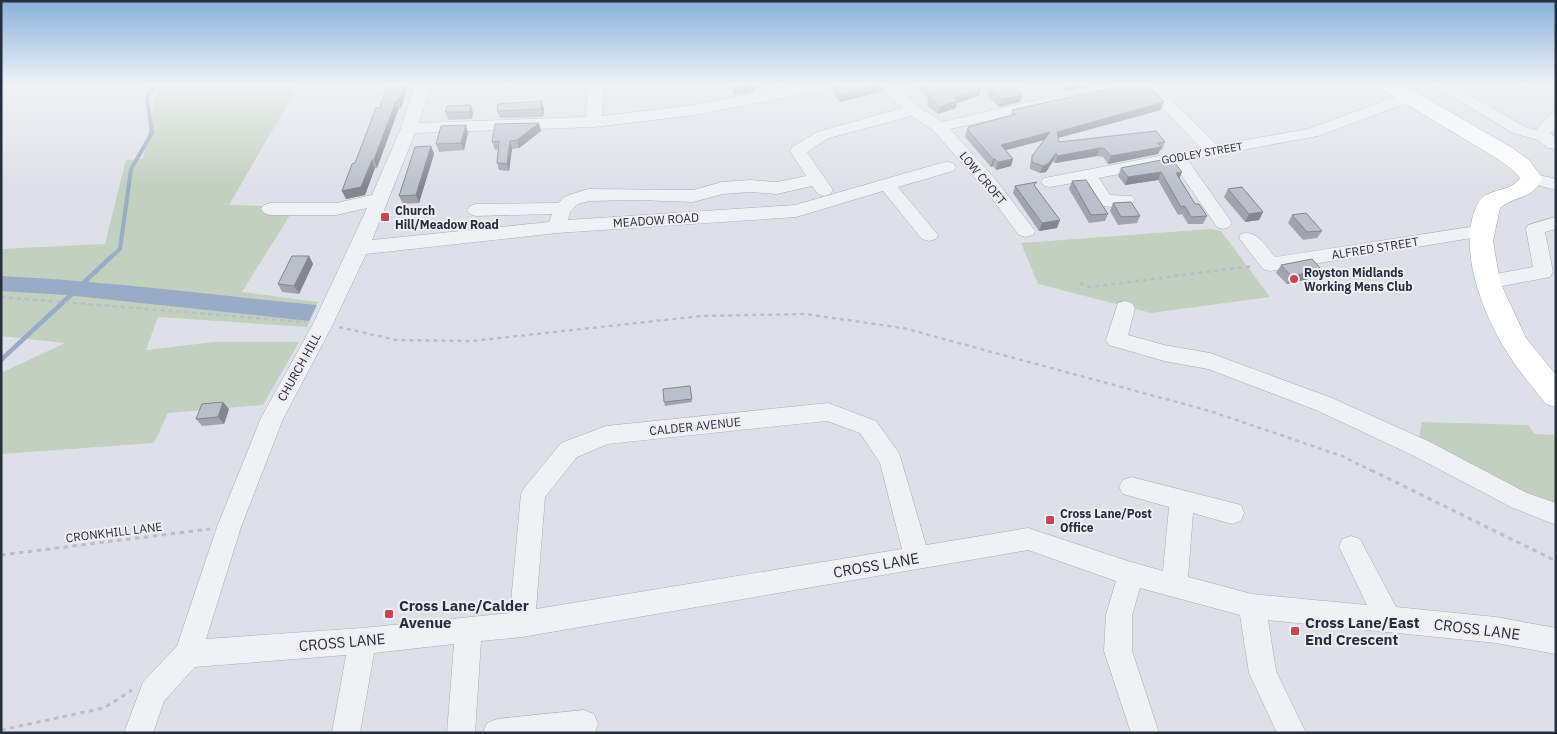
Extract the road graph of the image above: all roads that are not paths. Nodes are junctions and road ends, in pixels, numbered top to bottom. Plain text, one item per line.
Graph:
1 (412, 118) edge
2 (594, 118) edge
3 (626, 118) edge
4 (883, 118) edge
5 (926, 118) edge
6 (977, 118) edge
7 (1182, 118) edge
8 (1340, 118) edge
9 (1447, 118) edge
10 (1499, 118) edge
11 (1556, 118) edge
12 (594, 122) junction
13 (939, 127) junction
14 (409, 128) junction
15 (1550, 141) edge
16 (1214, 151) junction
17 (1177, 157) junction
18 (947, 167) dead end
19 (1088, 174) junction
20 (1532, 178) junction
21 (815, 179) junction
22 (1050, 182) dead end
23 (887, 185) junction
24 (1556, 185) edge
25 (380, 199) junction
26 (1126, 200) edge
27 (831, 201) junction
28 (270, 209) dead end
29 (476, 210) dead end
30 (560, 218) junction
31 (1223, 223) dead end
32 (1556, 223) edge
33 (1026, 231) dead end
34 (1484, 231) junction
35 (929, 235) dead end
36 (1248, 238) dead end
37 (359, 248) junction
38 (1487, 282) junction
39 (1125, 308) dead end
40 (1556, 396) edge
41 (1131, 487) dead end
42 (1182, 500) junction
43 (1232, 513) dead end
44 (1556, 514) edge
45 (1351, 547) dead end
46 (917, 558) junction
47 (1131, 574) junction
48 (1175, 584) junction
49 (1252, 606) junction
50 (1387, 618) junction
51 (522, 624) junction
52 (468, 630) junction
53 (362, 641) junction
54 (1556, 641) edge
55 (188, 654) junction
56 (584, 724) dead end
57 (138, 733) edge
58 (346, 733) edge
59 (461, 733) edge
60 (497, 733) edge
61 (1145, 733) edge
62 (1292, 733) edge

1 - 14 street, CHURCH HILL
2 - 12 street
3 - 12 street
4 - 21 street
5 - 13 street, LOW CROFT
6 - 13 street
7 - 16 street
8 - 16 street, GODLEY STREET
9 - 20 main road
10 - 15 street
11 - 15 street
12 - 14 street
13 - 33 street, LOW CROFT
14 - 25 street, CHURCH HILL
16 - 17 street, GODLEY STREET
17 - 19 street, GODLEY STREET
17 - 31 street
18 - 23 street, MEADOW ROAD
19 - 22 street, GODLEY STREET
19 - 26 street
20 - 24 street
20 - 34 main road
21 - 27 street
21 - 30 street
23 - 27 street, MEADOW ROAD
23 - 35 street
25 - 28 street
25 - 37 street, CHURCH HILL
27 - 30 street, MEADOW ROAD
29 - 30 street
30 - 37 street, MEADOW ROAD
32 - 38 street
34 - 36 street, ALFRED STREET
34 - 38 main road
37 - 55 street, CHURCH HILL
38 - 40 main road
39 - 44 street
41 - 42 street
42 - 43 street
42 - 48 street
45 - 50 street
46 - 47 street, CROSS LANE
46 - 51 street, CROSS LANE
46 - 51 street, CALDER AVENUE
47 - 48 street, CROSS LANE
47 - 61 street
48 - 49 street, CROSS LANE
49 - 50 street, CROSS LANE
49 - 62 street
50 - 54 street, CROSS LANE
51 - 52 street, CROSS LANE
52 - 53 street, CROSS LANE
52 - 59 street
53 - 55 street, CROSS LANE
53 - 58 street
55 - 57 street
56 - 60 street

